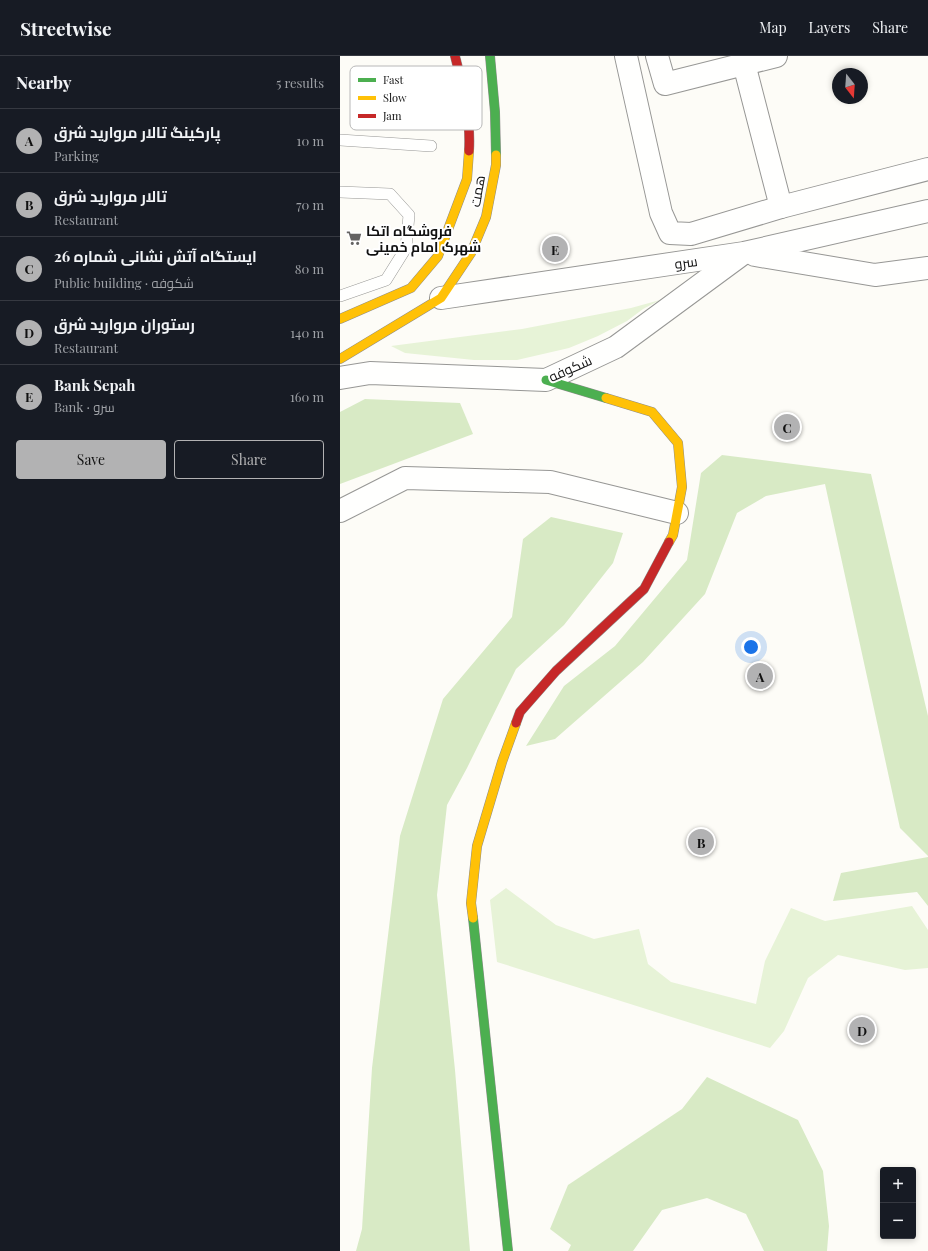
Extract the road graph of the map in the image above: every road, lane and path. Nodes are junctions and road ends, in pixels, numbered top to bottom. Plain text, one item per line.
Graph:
1 (455, 56) edge
2 (490, 56) edge
3 (626, 56) edge
4 (657, 56) edge
5 (776, 56) edge
6 (743, 60) edge
7 (458, 66) edge
8 (470, 130) edge
9 (340, 140) edge
10 (431, 146) dead end
11 (928, 169) edge
12 (340, 192) edge
13 (781, 207) junction
14 (928, 210) edge
15 (744, 253) junction
16 (928, 268) edge
17 (340, 296) edge
18 (441, 298) junction
19 (340, 319) edge
20 (340, 359) edge
21 (340, 378) edge
22 (546, 380) junction
23 (340, 511) edge
24 (677, 513) junction
25 (508, 1251) edge

1 - 7 street, همت
2 - 18 street, همت
3 - 13 street
4 - 6 street
5 - 6 street
6 - 13 street
8 - 19 street, همت
9 - 10 lane
11 - 13 street
12 - 17 lane
14 - 15 street, سرو
15 - 16 street
15 - 18 street, سرو
15 - 22 street, شکوفه
18 - 20 street, همت
21 - 22 street, شکوفه
22 - 24 street
23 - 24 street
24 - 25 street

